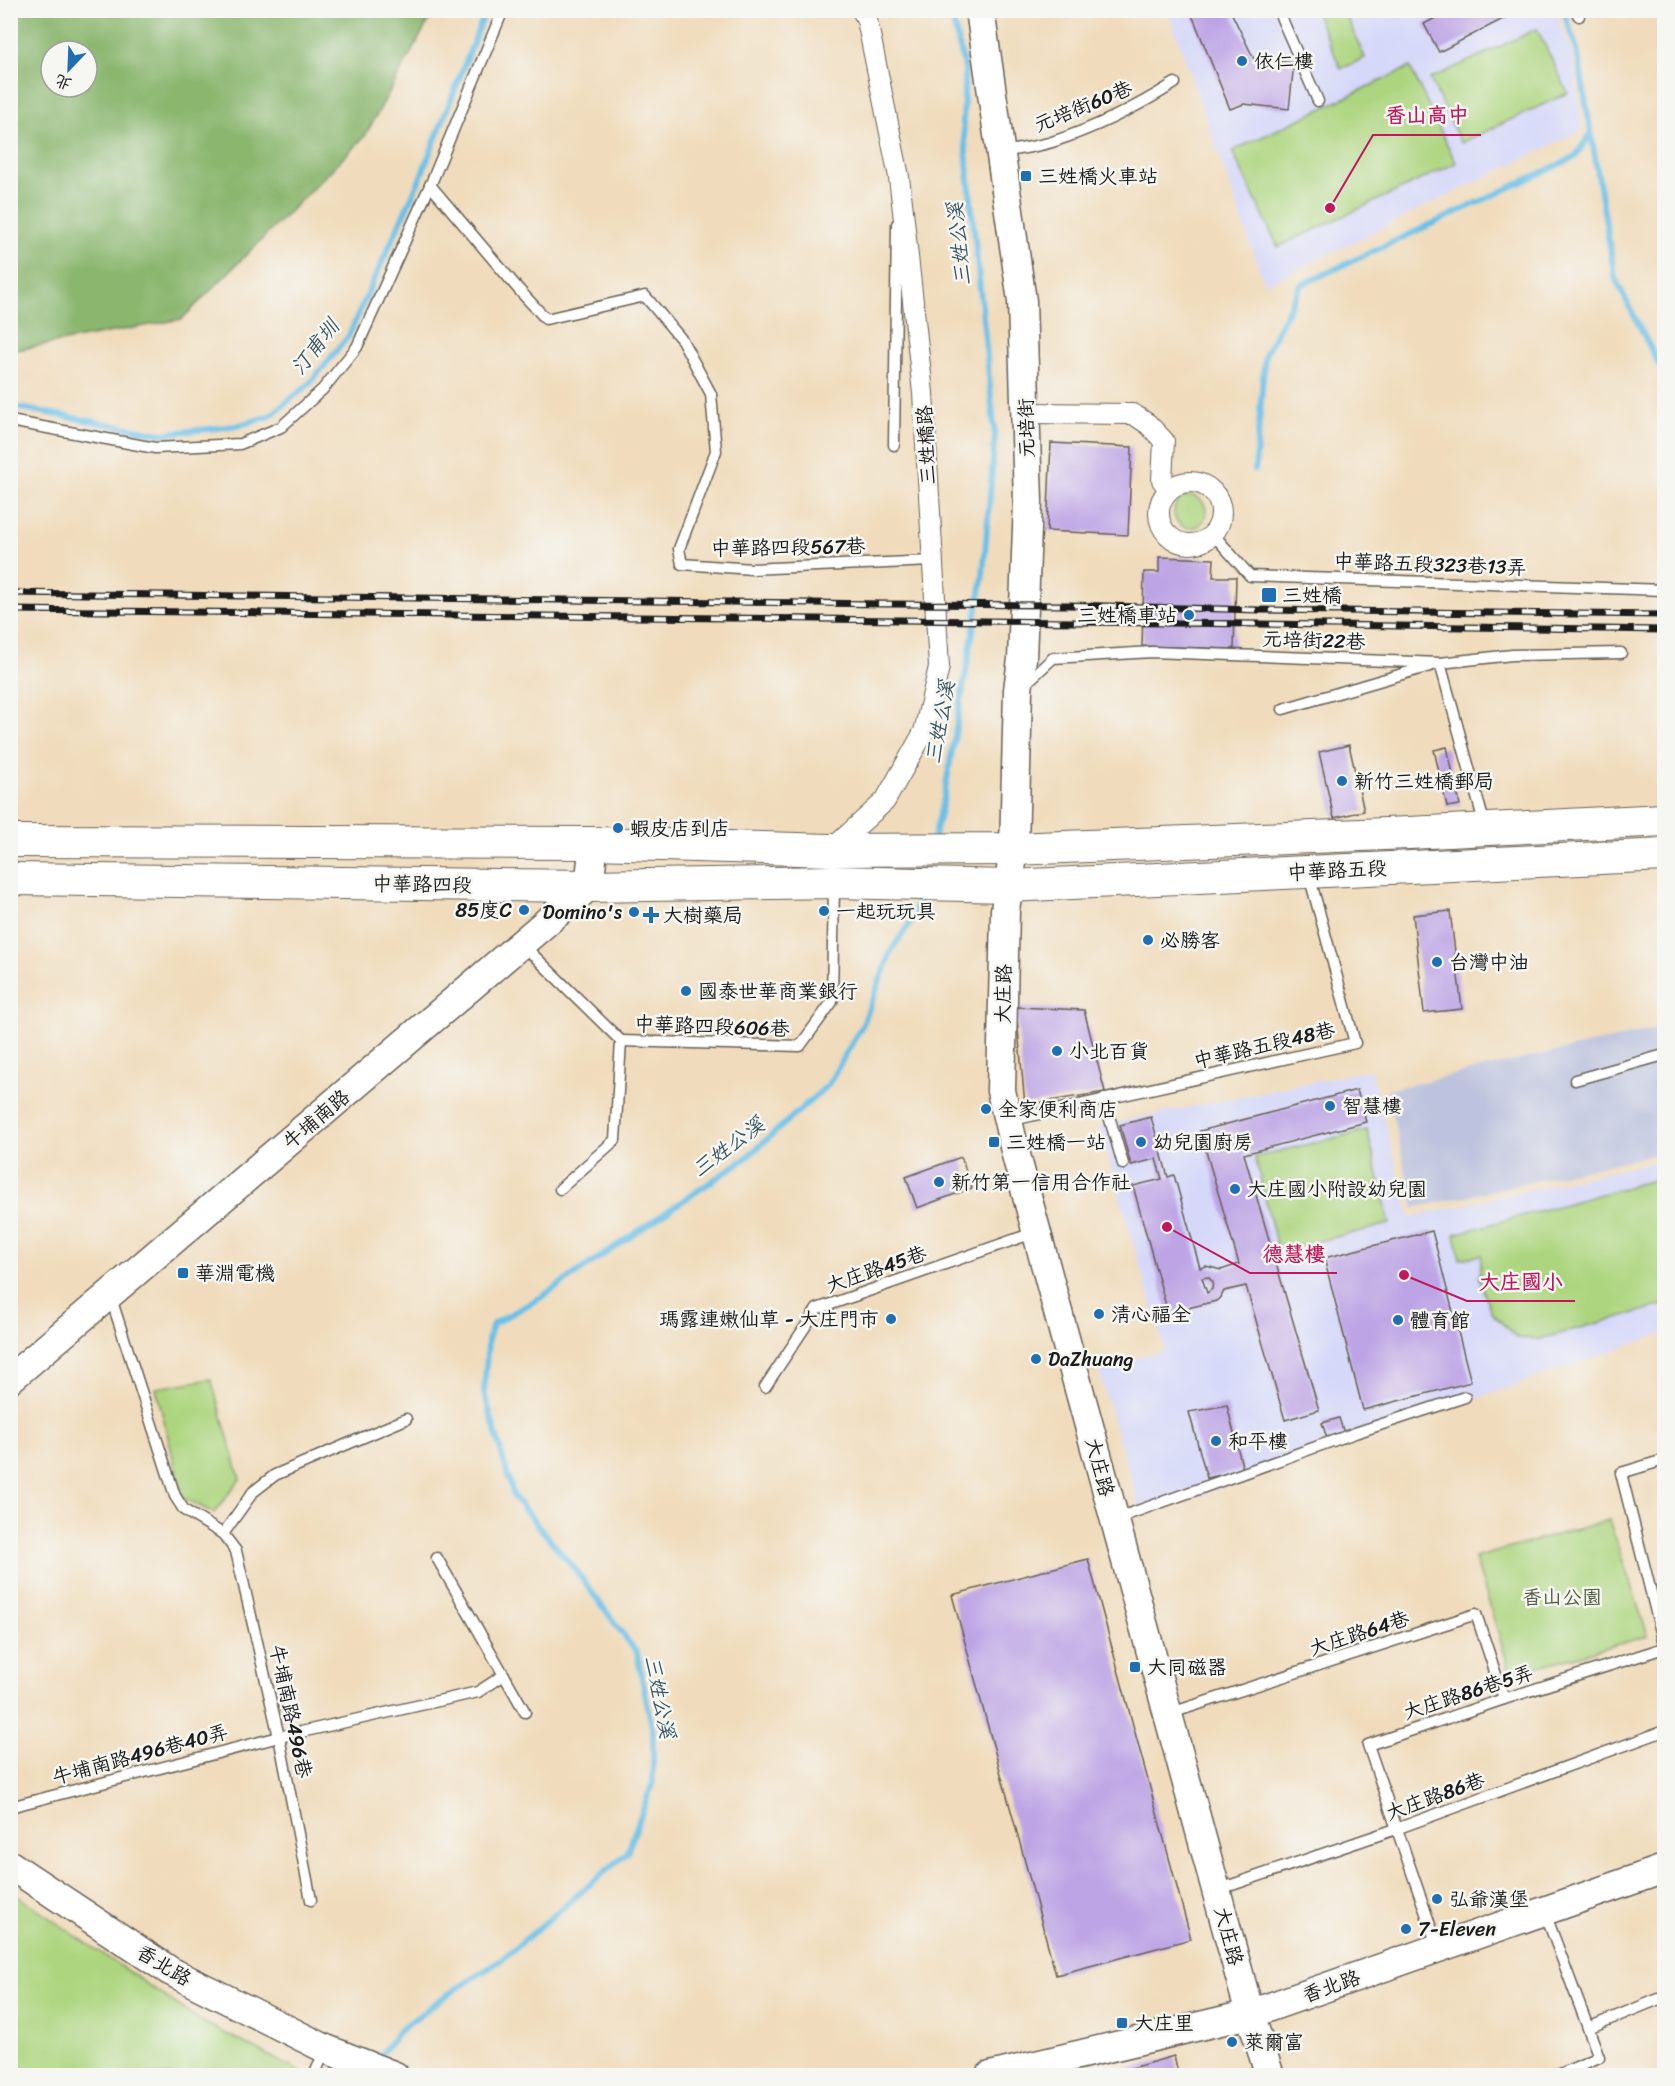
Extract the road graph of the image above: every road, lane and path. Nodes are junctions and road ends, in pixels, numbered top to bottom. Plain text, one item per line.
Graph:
1 (503, 10) edge
2 (862, 10) edge
3 (980, 10) edge
4 (1278, 10) edge
5 (1175, 83) dead end
6 (1318, 101) dead end
7 (1001, 152) junction
8 (430, 185) junction
9 (903, 211) junction
10 (1026, 413) junction
11 (10, 421) edge
12 (894, 445) dead end
13 (1169, 489) junction
14 (1213, 534) junction
15 (932, 561) junction
16 (1665, 590) edge
17 (1621, 653) dead end
18 (1440, 663) junction
19 (1018, 690) junction
20 (1283, 710) dead end
21 (1665, 820) edge
22 (1486, 830) junction
23 (10, 841) edge
24 (594, 843) junction
25 (1014, 849) junction
26 (831, 850) junction
27 (1665, 855) edge
28 (1308, 872) junction
29 (10, 879) edge
30 (834, 882) junction
31 (589, 886) junction
32 (1009, 886) junction
33 (522, 944) junction
34 (621, 1041) junction
35 (1665, 1055) edge
36 (1575, 1080) dead end
37 (1104, 1099) junction
38 (1008, 1121) junction
39 (1124, 1164) dead end
40 (560, 1189) dead end
41 (1036, 1232) junction
42 (110, 1294) junction
43 (12, 1376) edge
44 (765, 1387) dead end
45 (1465, 1397) dead end
46 (406, 1419) dead end
47 (1665, 1460) edge
48 (1115, 1520) junction
49 (223, 1534) junction
50 (437, 1558) dead end
51 (1660, 1609) edge
52 (1665, 1646) edge
53 (504, 1675) junction
54 (1504, 1699) junction
55 (525, 1712) dead end
56 (1168, 1714) junction
57 (1665, 1731) edge
58 (279, 1737) junction
59 (10, 1807) edge
60 (1396, 1829) junction
61 (10, 1865) edge
62 (1665, 1869) edge
63 (1216, 1891) junction
64 (311, 1900) dead end
65 (1545, 1911) junction
66 (1438, 1948) junction
67 (1659, 1999) dead end
68 (1250, 2014) junction
69 (1588, 2028) junction
70 (326, 2049) junction
71 (314, 2076) edge
72 (394, 2076) edge
73 (990, 2076) edge
74 (1270, 2076) edge
75 (1556, 2076) edge

1 - 8 lane
2 - 9 street, 三姓橋路
3 - 7 street, 元培街
4 - 6 lane
5 - 7 lane, 元培街60巷
7 - 10 street, 元培街
8 - 11 lane
8 - 15 lane, 中華路四段567巷
9 - 12 lane
9 - 15 street, 三姓橋路
10 - 13 street
10 - 19 street, 元培街
13 - 14 street
13 - 14 street
14 - 16 lane, 中華路五段323巷13弄
15 - 26 street, 三姓橋路
17 - 18 lane, 元培街22巷
18 - 19 lane, 元培街22巷
18 - 20 lane
18 - 22 lane
19 - 25 street, 元培街
21 - 22 main road, 中華路五段
22 - 25 main road, 中華路五段
23 - 24 main road, 中華路四段
24 - 26 main road, 中華路四段
24 - 31 street
25 - 26 main road
25 - 32 street, 大庄路
27 - 28 main road, 中華路五段
28 - 32 main road, 中華路五段
28 - 37 lane, 中華路五段48巷
29 - 31 main road, 中華路四段
30 - 31 main road, 中華路四段
30 - 32 main road
30 - 34 lane, 中華路四段606巷
31 - 33 street, 牛埔南路
32 - 38 street, 大庄路
33 - 34 lane
33 - 42 street, 牛埔南路
34 - 40 lane, 中華路四段606巷
35 - 36 lane
37 - 38 lane, 中華路五段48巷
37 - 39 lane
38 - 41 street, 大庄路
41 - 44 lane, 大庄路45巷
41 - 48 street, 大庄路
42 - 43 street, 牛埔南路
42 - 49 lane, 牛埔南路496巷
45 - 48 lane
46 - 49 lane
47 - 51 lane
48 - 56 street, 大庄路
49 - 58 lane, 牛埔南路496巷
50 - 53 lane
51 - 52 lane
52 - 54 lane, 大庄路86巷5弄
53 - 55 lane
53 - 58 lane, 牛埔南路496巷40弄
54 - 56 lane, 大庄路64巷
54 - 60 lane, 大庄路86巷5弄
56 - 63 street, 大庄路
57 - 60 lane, 大庄路86巷
58 - 59 lane, 牛埔南路496巷40弄
58 - 64 lane, 牛埔南路496巷
60 - 63 lane, 大庄路86巷
60 - 66 lane
61 - 70 street, 香北路
62 - 65 street, 香北路
63 - 68 street, 大庄路
65 - 66 street, 香北路
65 - 69 lane
66 - 68 street, 香北路
67 - 69 lane
68 - 73 street, 香北路
68 - 74 street, 大庄路
69 - 75 lane
70 - 71 lane
70 - 72 street, 香北路

